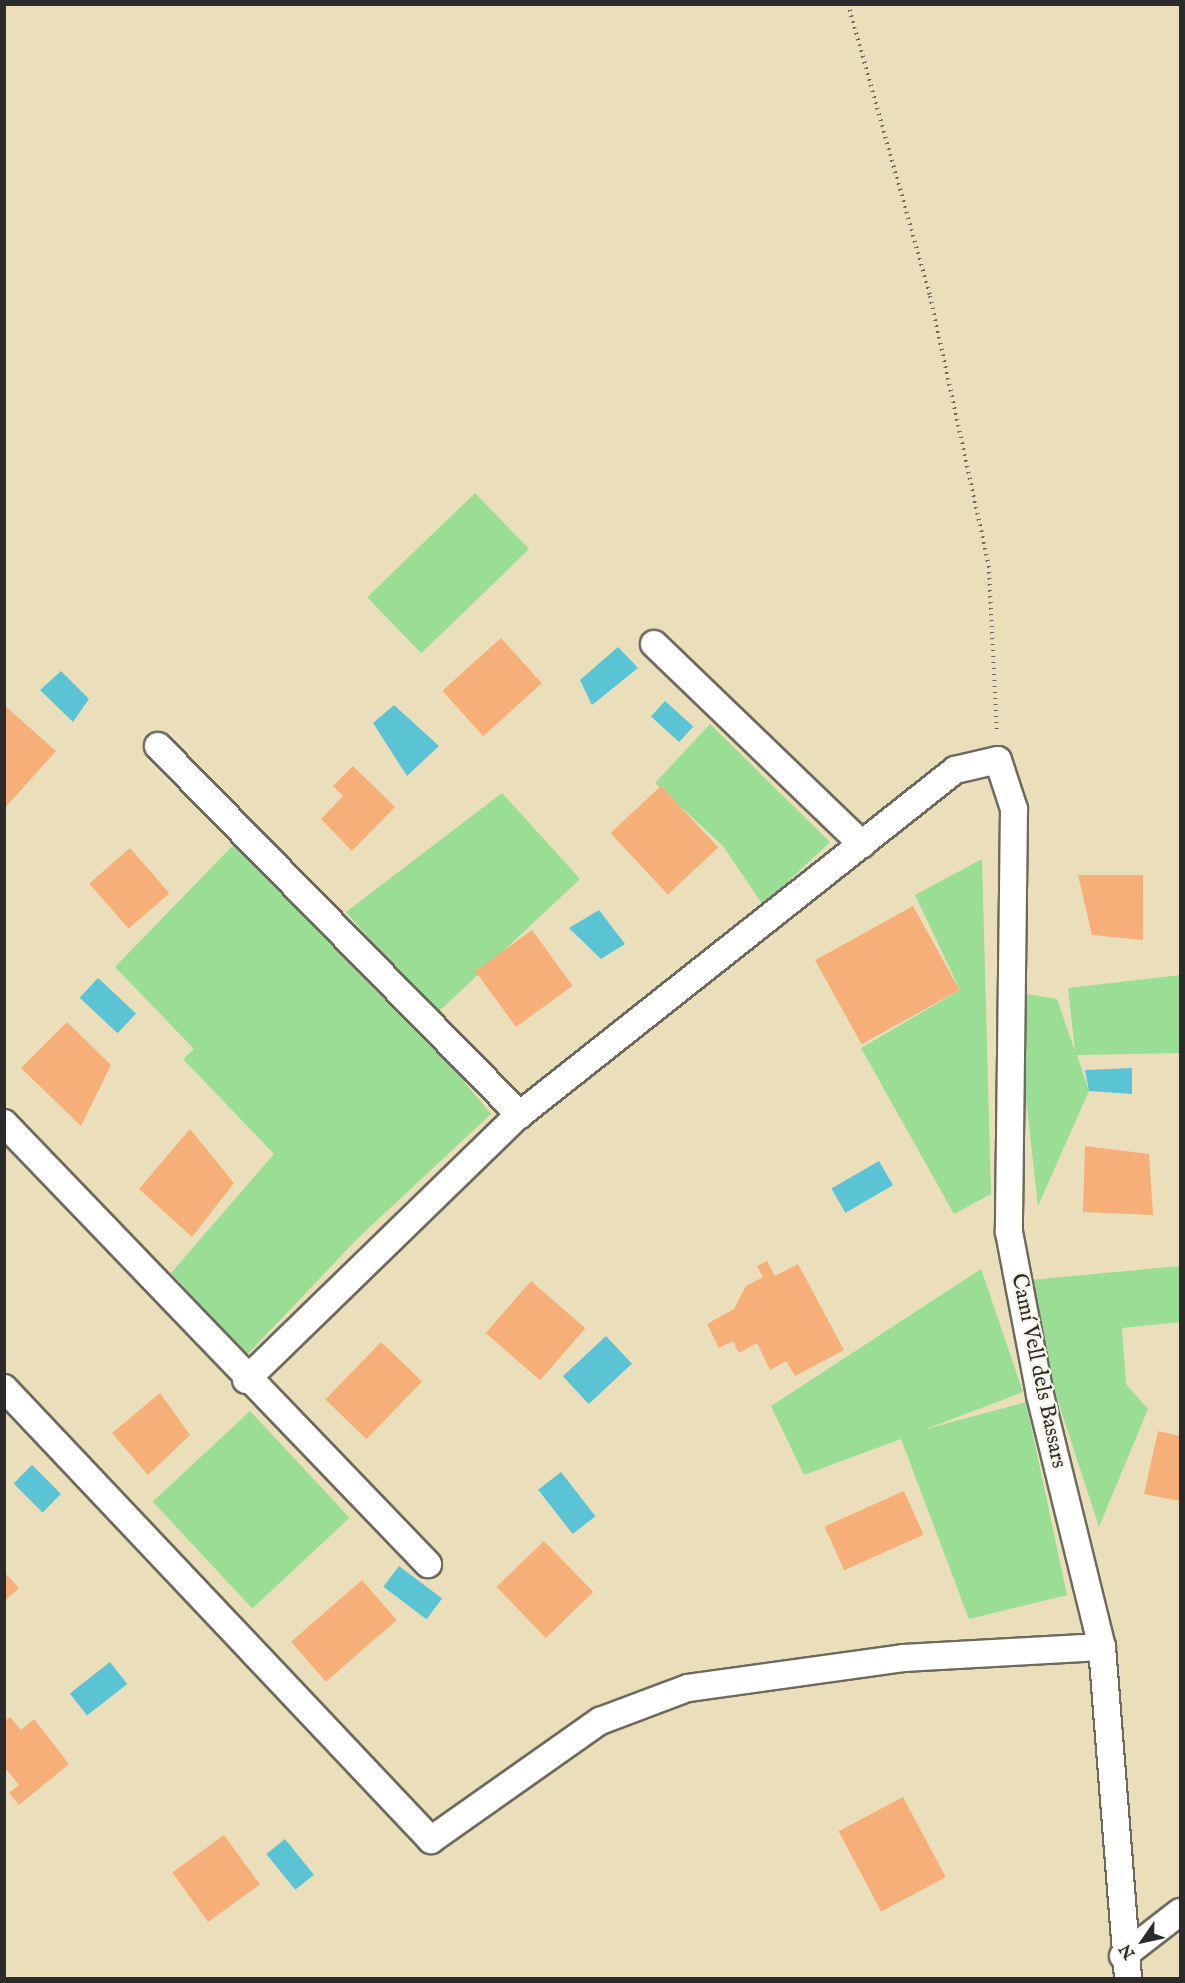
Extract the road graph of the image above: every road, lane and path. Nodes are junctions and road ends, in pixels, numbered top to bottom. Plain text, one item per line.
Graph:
1 (848, 4) edge
2 (654, 644) dead end
3 (158, 746) dead end
4 (998, 760) junction
5 (862, 844) junction
6 (520, 1115) junction
7 (4, 1123) edge
8 (246, 1380) junction
9 (4, 1388) edge
10 (428, 1564) dead end
11 (1102, 1647) junction
12 (1180, 1912) edge
13 (1125, 1967) edge

1 - 4 path
2 - 5 street
3 - 6 street
4 - 5 street
4 - 11 street, Camí Vell dels Bassars
5 - 6 street
6 - 8 street
7 - 8 street
8 - 10 street
9 - 11 street
11 - 13 street, Camí Vell dels Bassars
12 - 13 street

